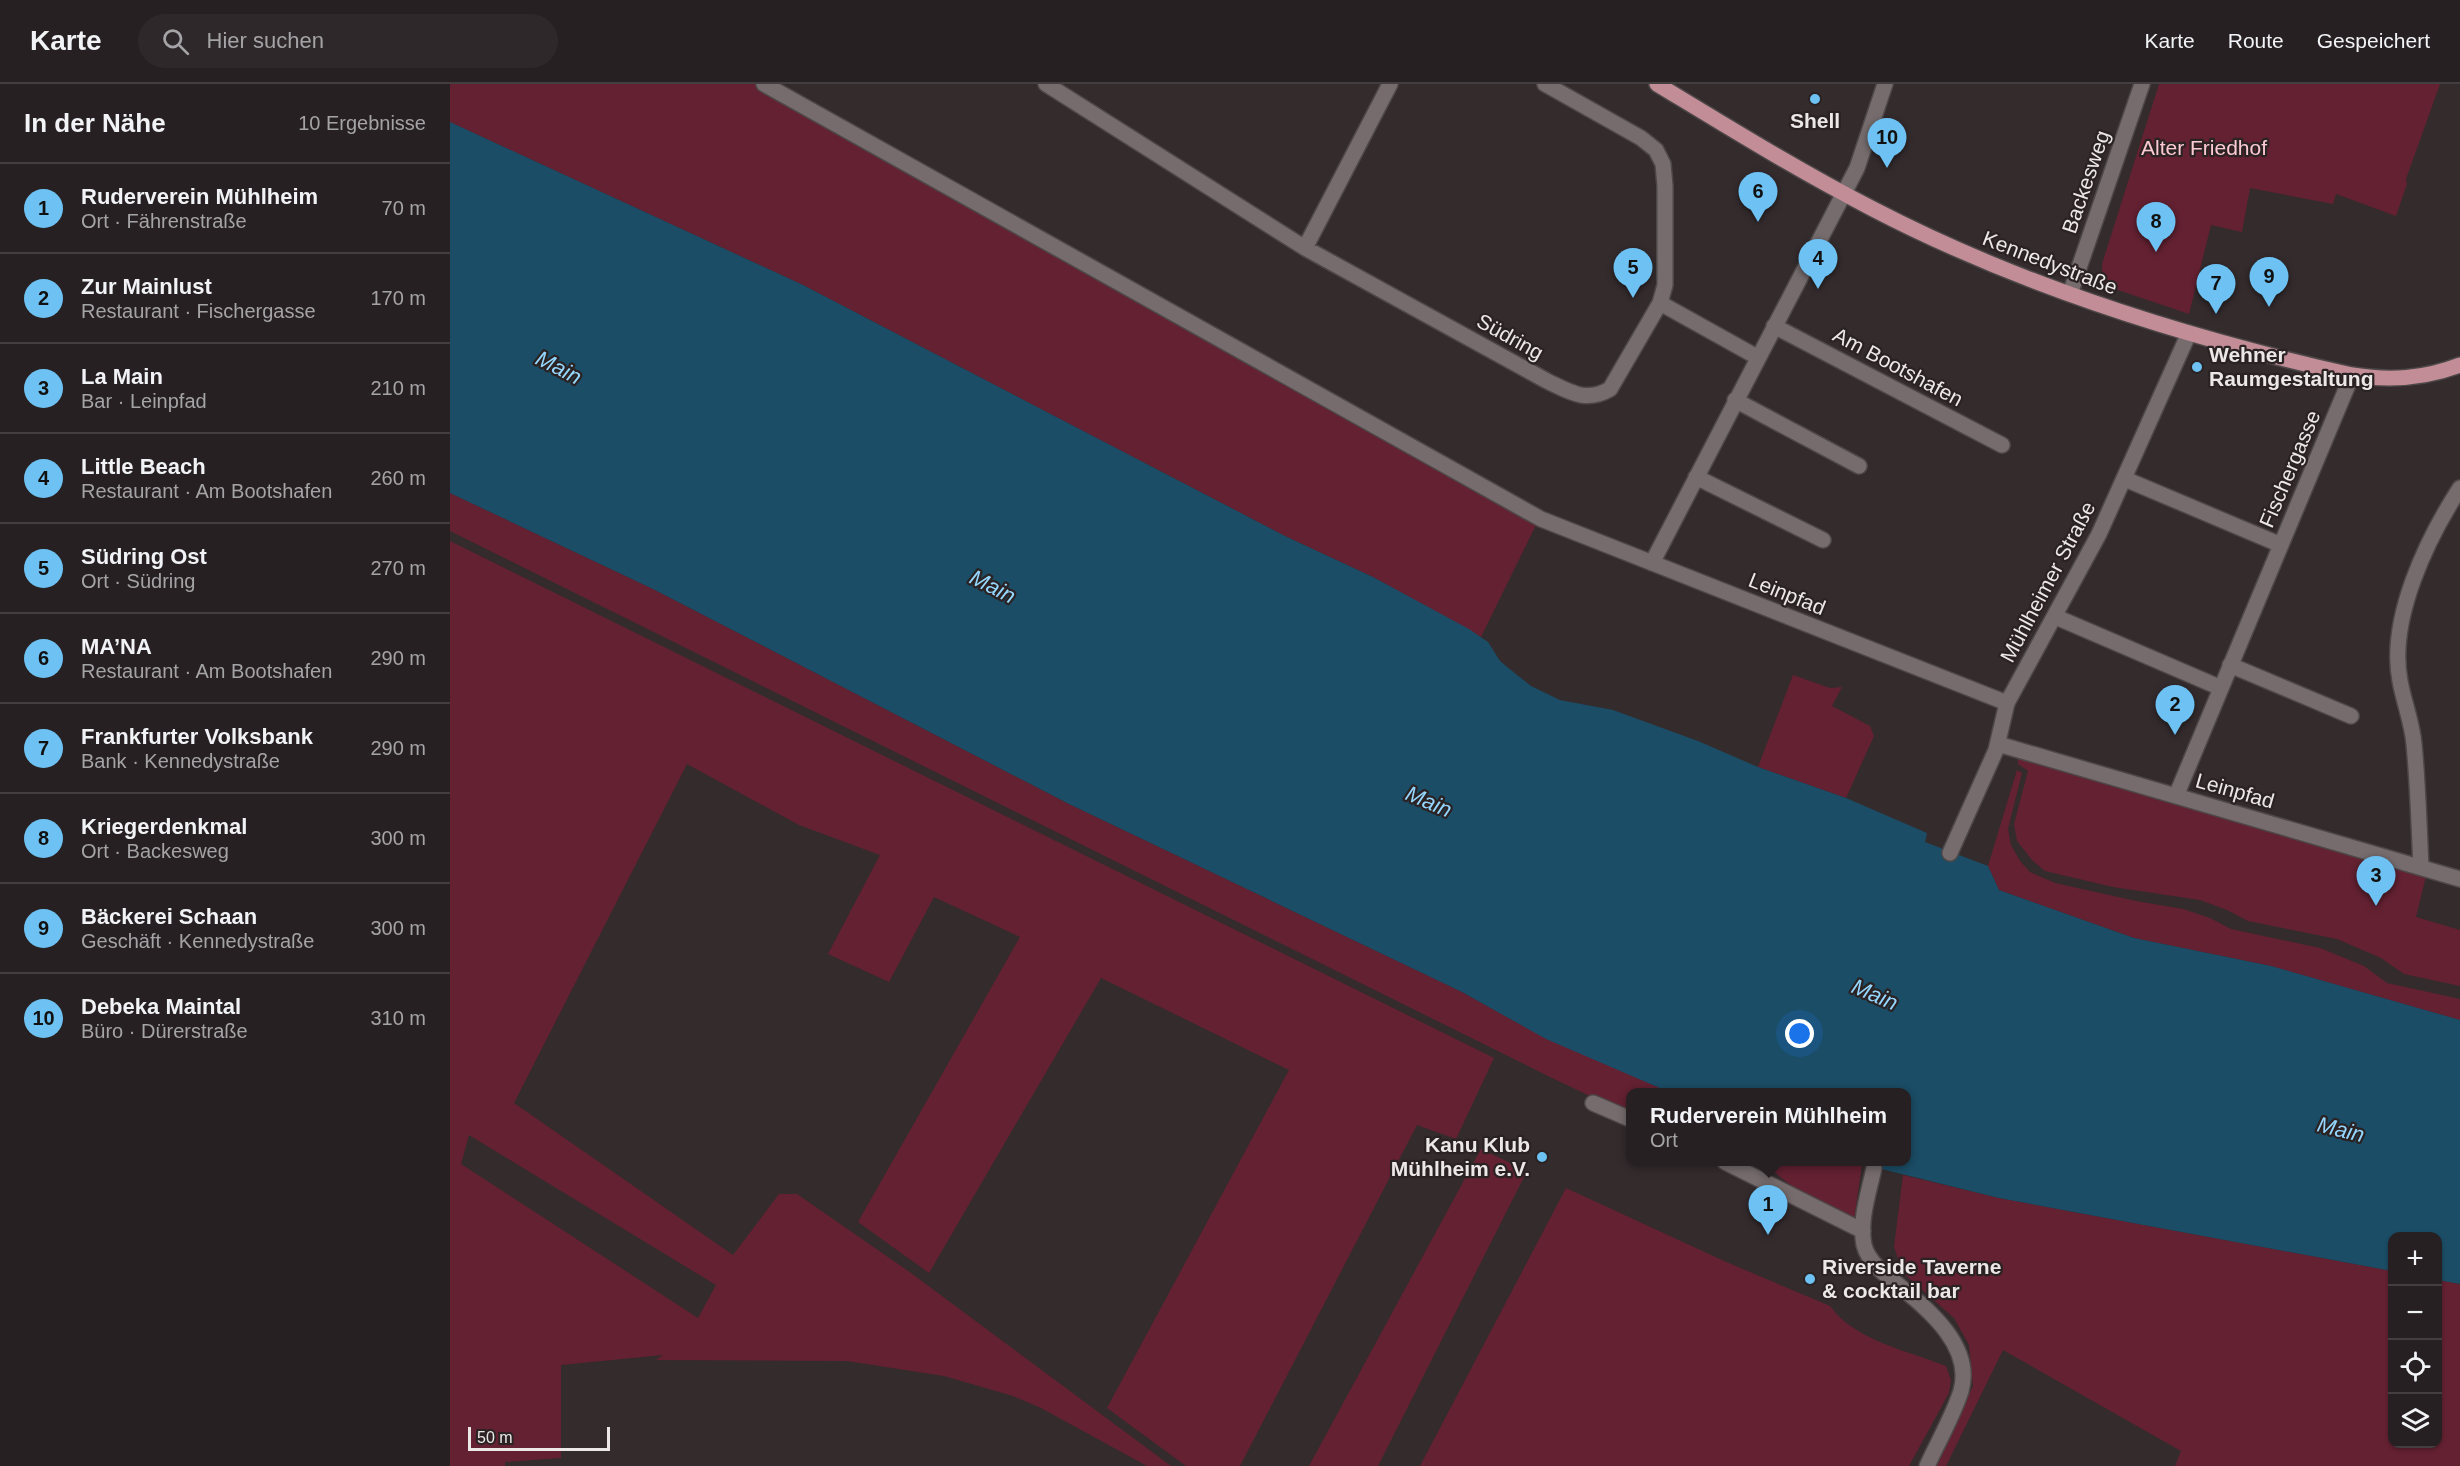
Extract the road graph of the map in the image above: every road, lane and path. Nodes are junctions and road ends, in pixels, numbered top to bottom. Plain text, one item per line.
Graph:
1 (764, 84) edge
2 (1046, 84) edge
3 (1390, 84) edge
4 (1545, 84) edge
5 (1657, 84) edge
6 (1885, 84) edge
7 (2142, 84) edge
8 (1843, 194) junction
9 (1305, 248) junction
10 (2070, 294) junction
11 (1660, 303) junction
12 (1774, 326) junction
13 (2189, 333) junction
14 (1757, 357) junction
15 (2459, 368) edge
16 (2352, 375) junction
17 (1735, 400) junction
18 (2002, 445) dead end
19 (1859, 466) dead end
20 (1696, 477) junction
21 (2125, 478) junction
22 (2460, 488) edge
23 (1822, 540) dead end
24 (2281, 545) junction
25 (1652, 563) junction
26 (2055, 617) junction
27 (2230, 665) junction
28 (2221, 688) junction
29 (2007, 703) junction
30 (2351, 716) dead end
31 (1998, 744) junction
32 (2176, 796) junction
33 (1950, 853) dead end
34 (2421, 867) junction
35 (2460, 879) edge
36 (1593, 1102) dead end
37 (1626, 1117) edge
38 (1740, 1166) edge
39 (1874, 1168) dead end
40 (1863, 1231) junction
41 (1927, 1466) edge

1 - 25 street, Leinpfad
2 - 9 street, Südring
3 - 9 street
4 - 11 street, Südring
5 - 8 main road, Kennedystraße
6 - 8 street
7 - 10 street, Backesweg
8 - 10 main road, Kennedystraße
8 - 12 street
9 - 11 street, Südring
10 - 13 main road, Kennedystraße
11 - 14 street
12 - 14 street
12 - 18 street, Am Bootshafen
13 - 16 main road, Kennedystraße
13 - 21 street, Mühlheimer Straße
14 - 17 street
15 - 16 main road, Kennedystraße
16 - 24 street, Fischergasse
17 - 19 street
17 - 20 street
20 - 23 street
20 - 25 street
21 - 24 street, Fischergasse
21 - 26 street, Mühlheimer Straße
22 - 34 street
24 - 27 street, Fischergasse
25 - 29 street, Leinpfad
26 - 28 street
26 - 29 street, Mühlheimer Straße
27 - 28 street, Fischergasse
27 - 30 street
28 - 32 street, Fischergasse
29 - 31 street, Mühlheimer Straße
31 - 32 street, Leinpfad
31 - 33 street, Mühlheimer Straße
32 - 34 street, Leinpfad
34 - 35 street, Leinpfad
36 - 37 street
38 - 40 street
39 - 40 street
40 - 41 street

